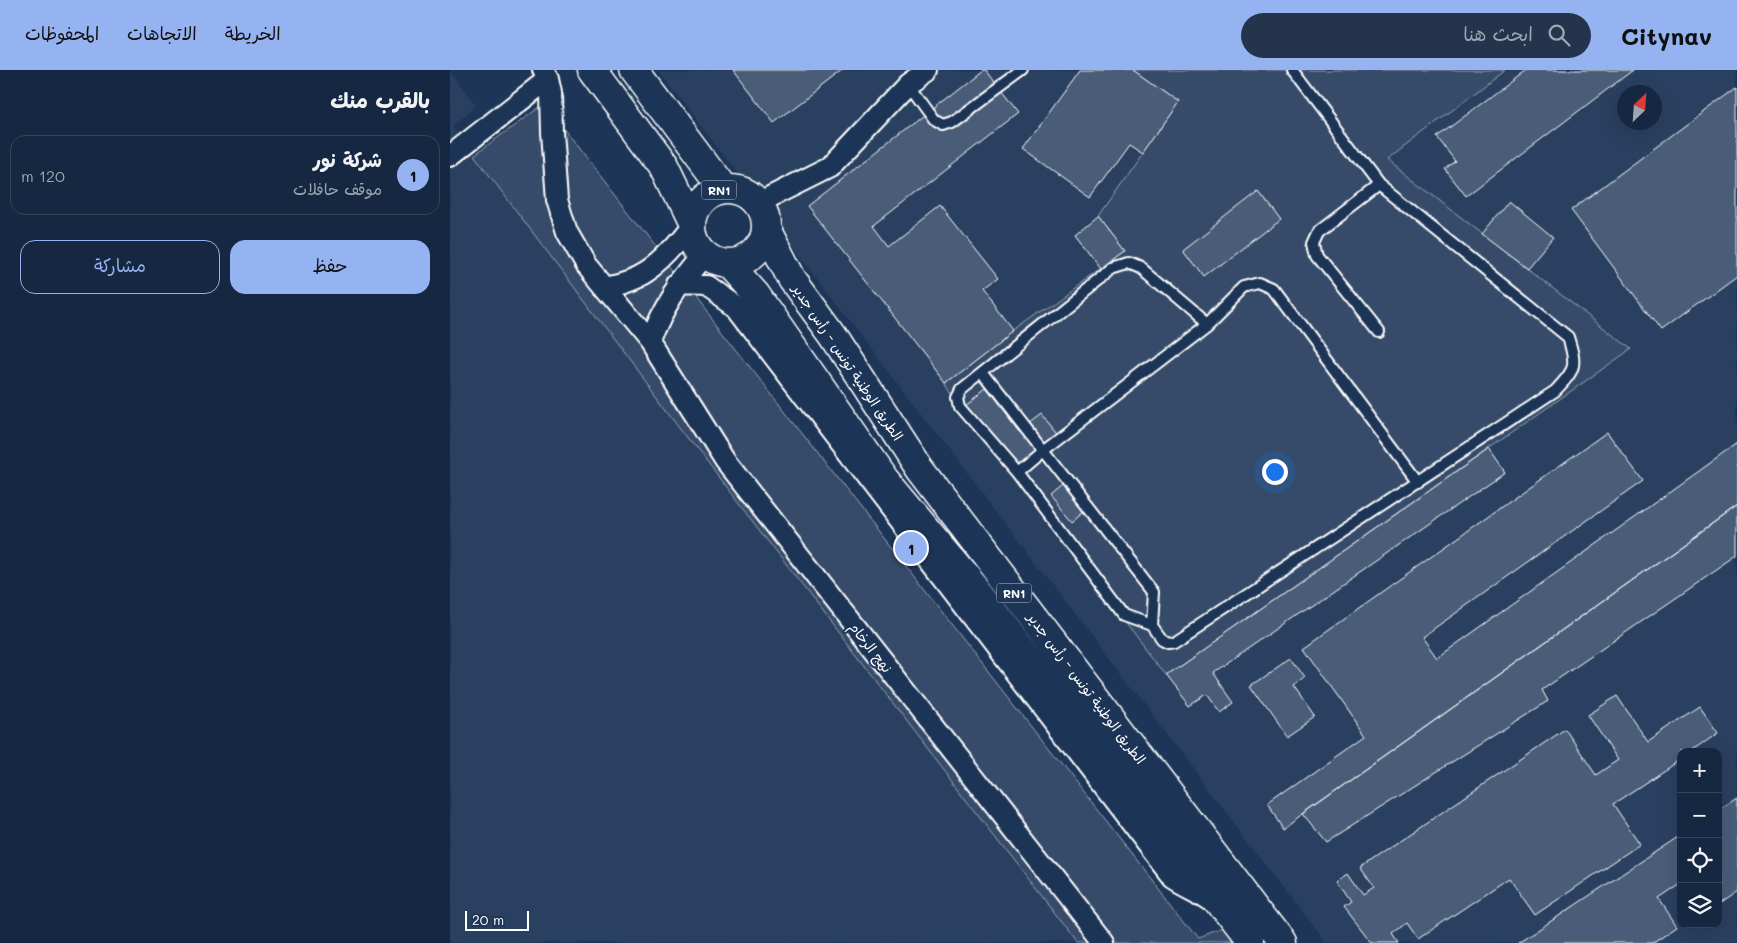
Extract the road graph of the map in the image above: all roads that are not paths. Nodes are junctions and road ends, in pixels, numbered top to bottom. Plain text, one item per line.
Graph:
1 (592, 70) edge
2 (634, 70) edge
3 (928, 70) edge
4 (1023, 70) edge
5 (1292, 70) edge
6 (545, 74) edge
7 (908, 84) junction
8 (450, 156) edge
9 (1379, 185) junction
10 (723, 189) junction
11 (758, 203) junction
12 (691, 225) junction
13 (766, 229) junction
14 (716, 258) junction
15 (679, 284) junction
16 (605, 287) junction
17 (1207, 324) junction
18 (1379, 332) dead end
19 (650, 342) junction
20 (983, 373) junction
21 (1044, 449) junction
22 (1017, 472) junction
23 (1418, 482) junction
24 (1152, 625) junction
25 (1221, 905) junction
26 (1104, 943) edge
27 (1250, 943) edge
28 (1283, 943) edge

1 - 12 main road, RN1
2 - 10 main road, RN1
3 - 7 street
4 - 7 lane
5 - 9 lane
6 - 8 street
6 - 16 street, نهج الرخام
7 - 11 street
9 - 18 lane
9 - 23 lane
10 - 11 main road, RN1
10 - 12 main road, RN1
11 - 13 main road, RN1
12 - 14 main road, RN1
12 - 16 street
13 - 14 main road
13 - 28 main road, الطريق الوطنية تونس - رأس جدير / RN1
14 - 15 street
14 - 25 main road, الطريق الوطنية تونس - رأس جدير / RN1
15 - 19 street
15 - 25 street
16 - 19 street, نهج الرخام
17 - 20 lane
17 - 21 lane
17 - 23 lane
19 - 26 street, نهج الرخام
20 - 21 lane
20 - 22 lane
21 - 22 lane
21 - 24 lane
22 - 24 lane
23 - 24 lane
25 - 27 main road, الطريق الوطنية تونس - رأس جدير / RN1

